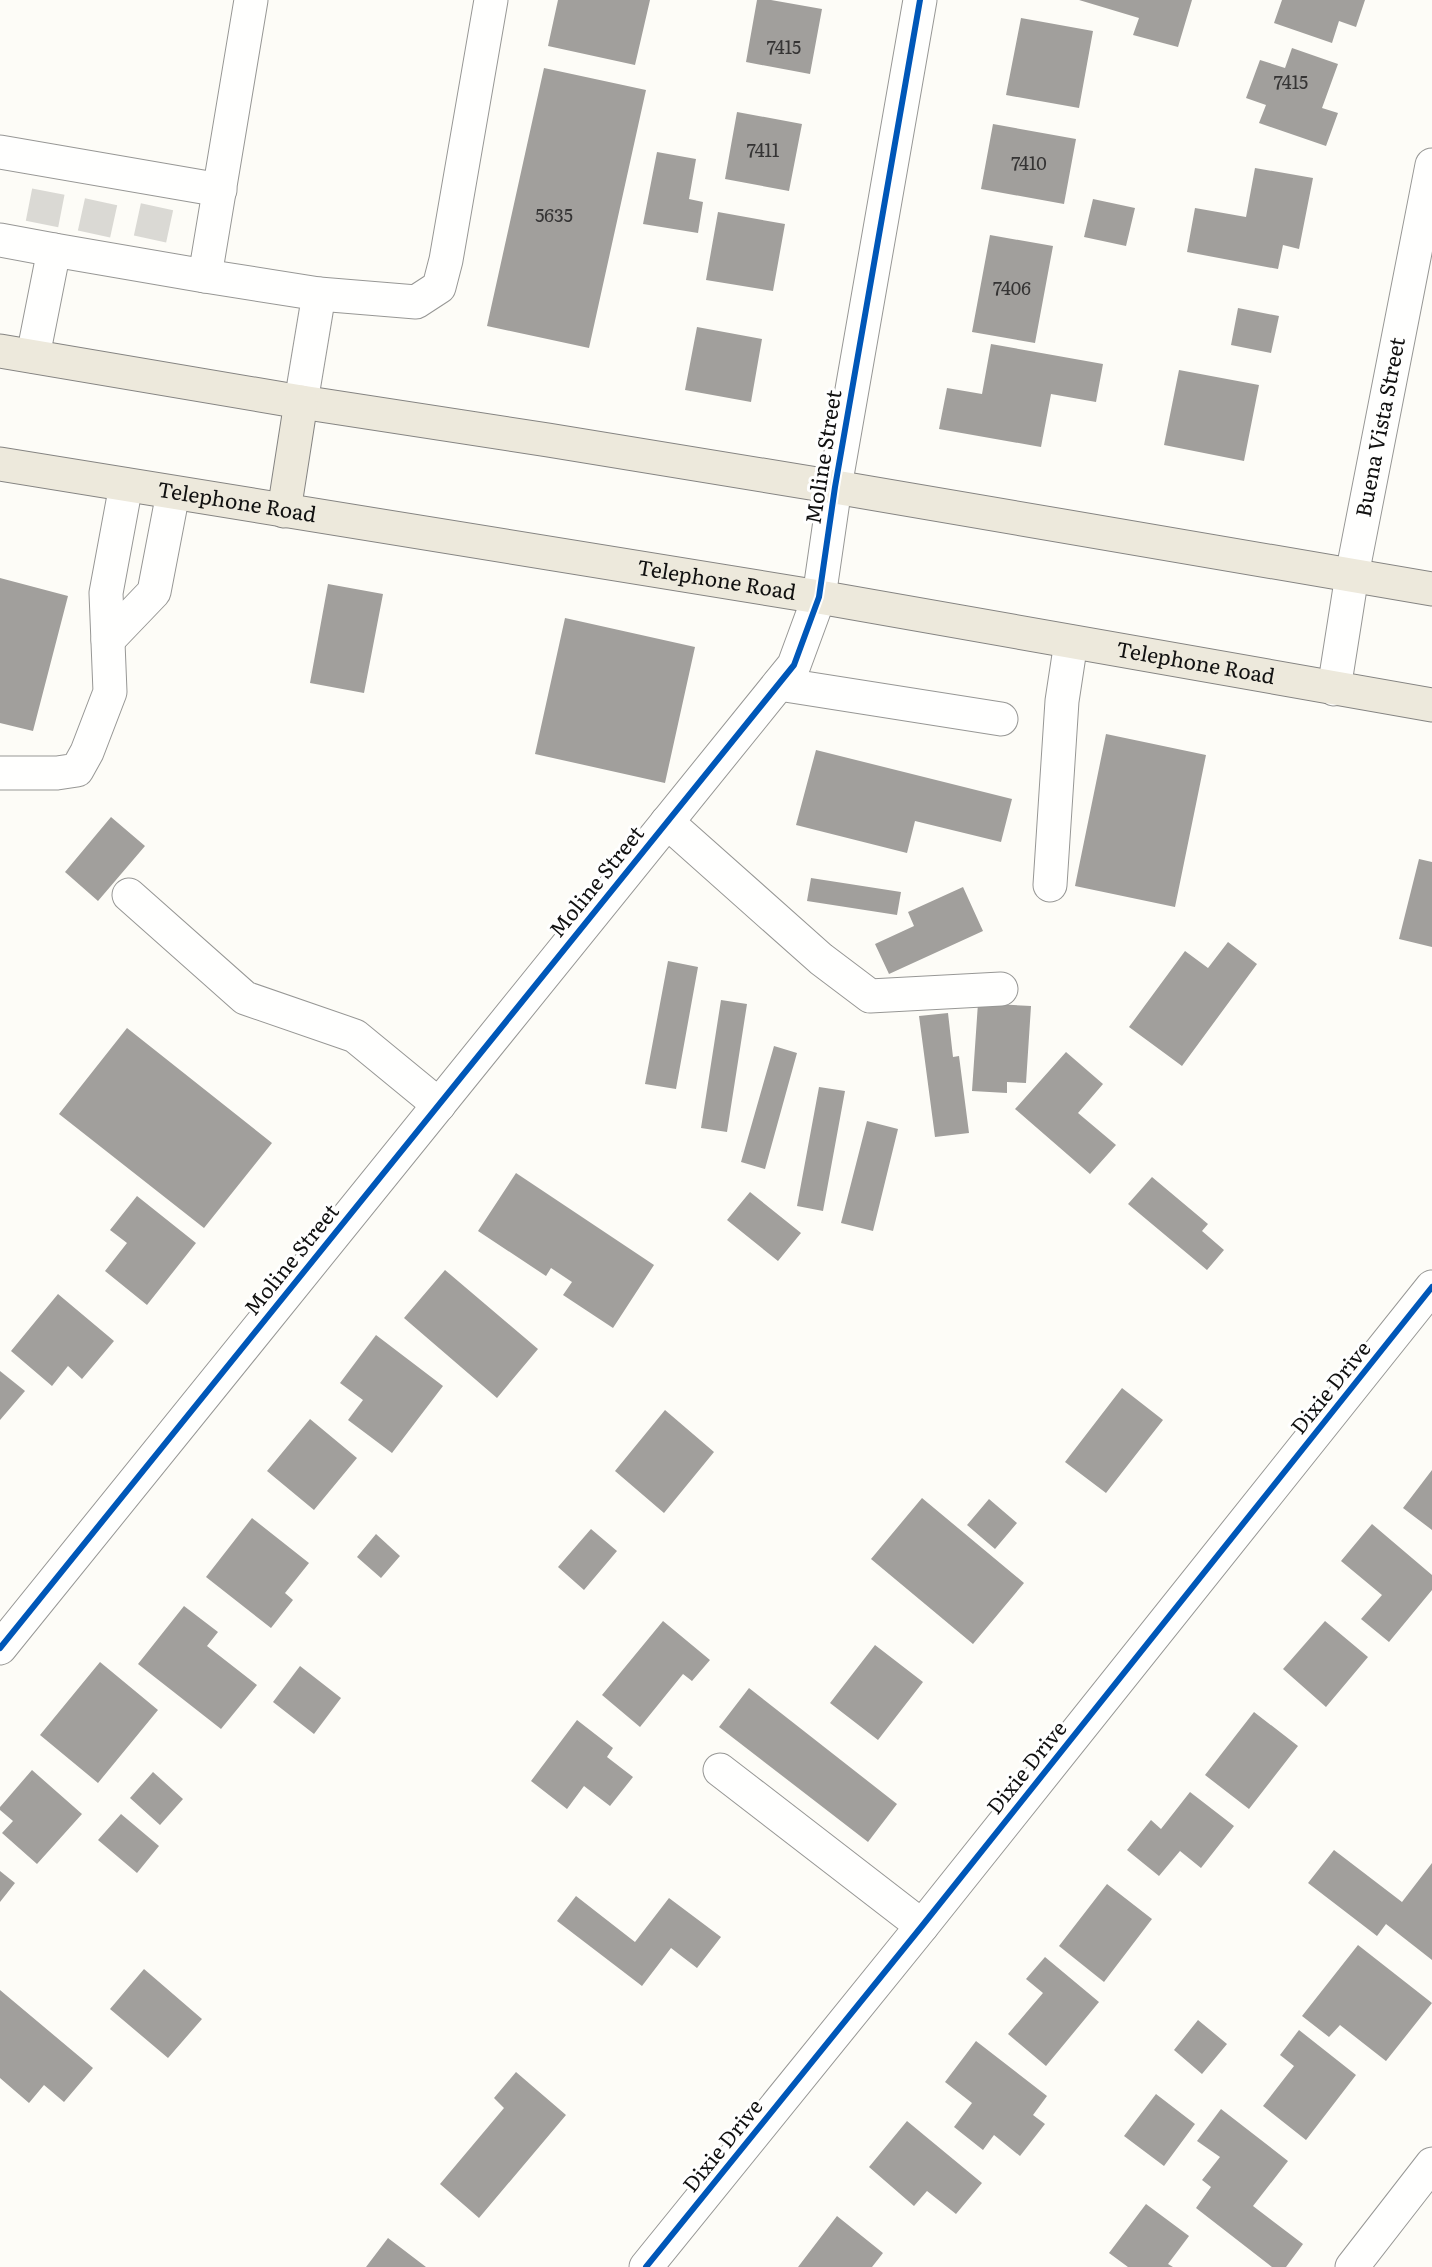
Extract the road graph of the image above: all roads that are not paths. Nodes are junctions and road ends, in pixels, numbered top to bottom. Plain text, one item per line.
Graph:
1 (491, 0) edge
2 (920, 0) edge
3 (245, 1) edge
4 (0, 152) edge
5 (1432, 165) edge
6 (220, 190) junction
7 (0, 240) edge
8 (44, 240) junction
9 (206, 276) junction
10 (319, 294) junction
11 (0, 351) edge
12 (33, 356) junction
13 (301, 402) junction
14 (0, 464) edge
15 (126, 485) junction
16 (835, 487) junction
17 (172, 493) junction
18 (284, 512) junction
19 (1352, 575) junction
20 (1432, 589) edge
21 (819, 597) junction
22 (108, 640) junction
23 (1071, 642) junction
24 (779, 684) junction
25 (1334, 689) junction
26 (1432, 705) edge
27 (1001, 719) dead end
28 (0, 773) edge
29 (667, 822) junction
30 (1050, 885) dead end
31 (129, 895) dead end
32 (1001, 988) dead end
33 (439, 1105) junction
34 (1432, 1287) edge
35 (0, 1648) edge
36 (720, 1770) dead end
37 (922, 1926) junction
38 (1432, 2164) edge
39 (646, 2267) edge
40 (1352, 2267) edge

1 - 10 street
2 - 16 street, Moline Street
3 - 6 street
4 - 6 street
5 - 19 street, Buena Vista Street
6 - 9 street
7 - 8 street
8 - 9 street
8 - 12 street
9 - 10 street
10 - 13 street
11 - 12 main road
12 - 13 main road
13 - 16 main road
13 - 18 main road
14 - 15 main road, Telephone Road
15 - 17 main road, Telephone Road
15 - 22 street
16 - 19 main road
16 - 21 street, Moline Street
17 - 18 main road, Telephone Road
17 - 22 street
18 - 21 main road, Telephone Road
19 - 20 main road
19 - 25 street, Buena Vista Street
21 - 23 main road, Telephone Road
21 - 24 street, Moline Street
22 - 28 street
23 - 25 main road, Telephone Road
23 - 30 street
24 - 27 street
24 - 29 street, Moline Street
25 - 26 main road, Telephone Road
29 - 32 street
29 - 33 street, Moline Street
31 - 33 street
33 - 35 street, Moline Street
34 - 37 street, Dixie Drive
36 - 37 street
37 - 39 street, Dixie Drive
38 - 40 street

